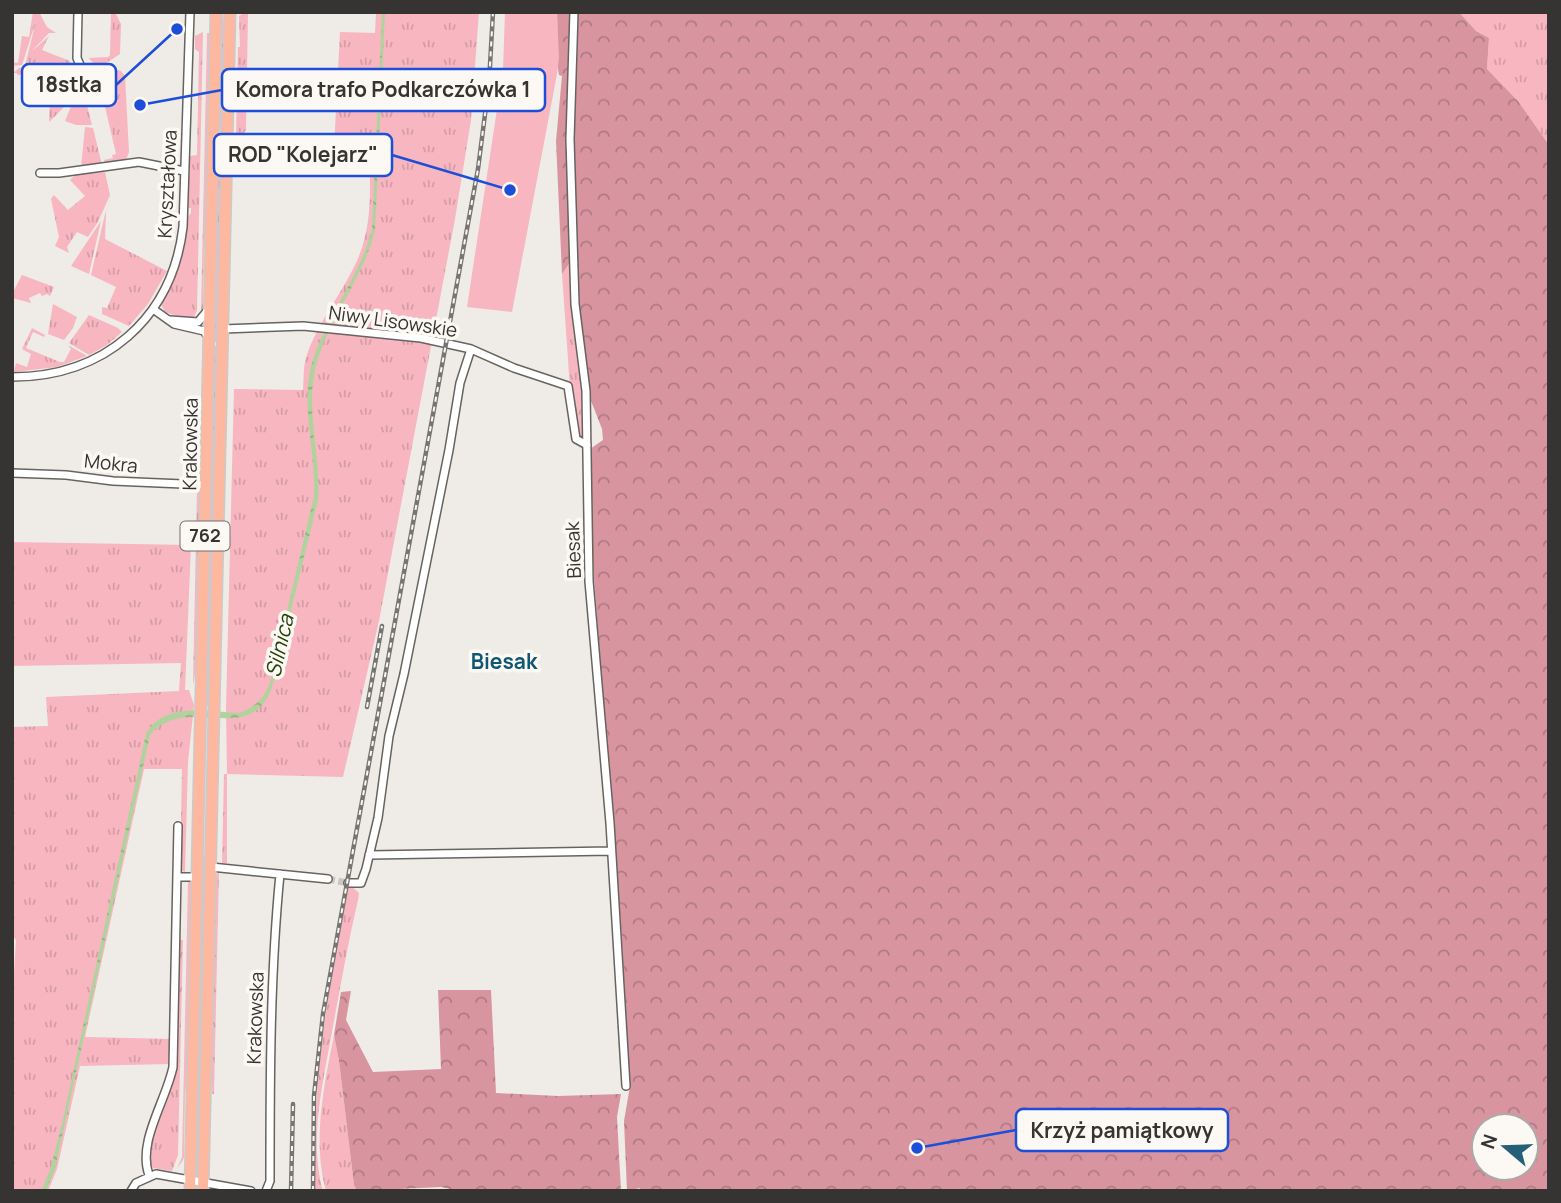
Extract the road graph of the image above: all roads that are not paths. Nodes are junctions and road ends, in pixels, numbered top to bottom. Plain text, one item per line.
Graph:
1 (78, 12) edge
2 (190, 12) edge
3 (216, 12) edge
4 (230, 12) edge
5 (574, 12) edge
6 (80, 65) dead end
7 (184, 171) junction
8 (40, 173) dead end
9 (210, 304) junction
10 (153, 309) junction
11 (169, 320) junction
12 (223, 329) junction
13 (209, 338) junction
14 (471, 349) junction
15 (12, 377) edge
16 (587, 445) junction
17 (12, 473) edge
18 (206, 485) junction
19 (178, 826) dead end
20 (611, 851) junction
21 (369, 855) junction
22 (211, 867) junction
23 (280, 874) junction
24 (177, 877) junction
25 (198, 877) junction
26 (328, 879) tunnel mouth
27 (348, 883) dead end
28 (626, 1086) dead end
29 (149, 1175) junction
30 (191, 1178) junction
31 (203, 1186) edge
32 (266, 1190) edge
33 (131, 1191) edge
34 (190, 1191) edge
35 (251, 1191) edge

1 - 6 street
2 - 7 street, Kryształowa
3 - 9 main road, Krakowska / 762
4 - 12 main road, Krakowska / 762
5 - 16 street, Biesak
7 - 8 street
7 - 10 street, Kryształowa
9 - 11 street
9 - 13 main road, Krakowska / 762
10 - 11 street
10 - 15 street, Kryształowa
11 - 13 street
12 - 14 street, Niwy Lisowskie
12 - 22 main road, Krakowska / 762
13 - 18 main road, Krakowska / 762
14 - 16 street, Niwy Lisowskie
14 - 21 street
16 - 20 street, Biesak
17 - 18 street, Mokra
18 - 25 main road, Krakowska / 762
19 - 24 street
20 - 21 street
20 - 28 street, Biesak
21 - 27 street
22 - 23 street
22 - 31 main road, Krakowska / 762
23 - 26 street
23 - 32 street, Krakowska
24 - 25 street
24 - 29 street
25 - 30 main road, Krakowska / 762
29 - 30 street
29 - 33 street
30 - 31 street
30 - 34 main road, Krakowska / 762
31 - 35 street

